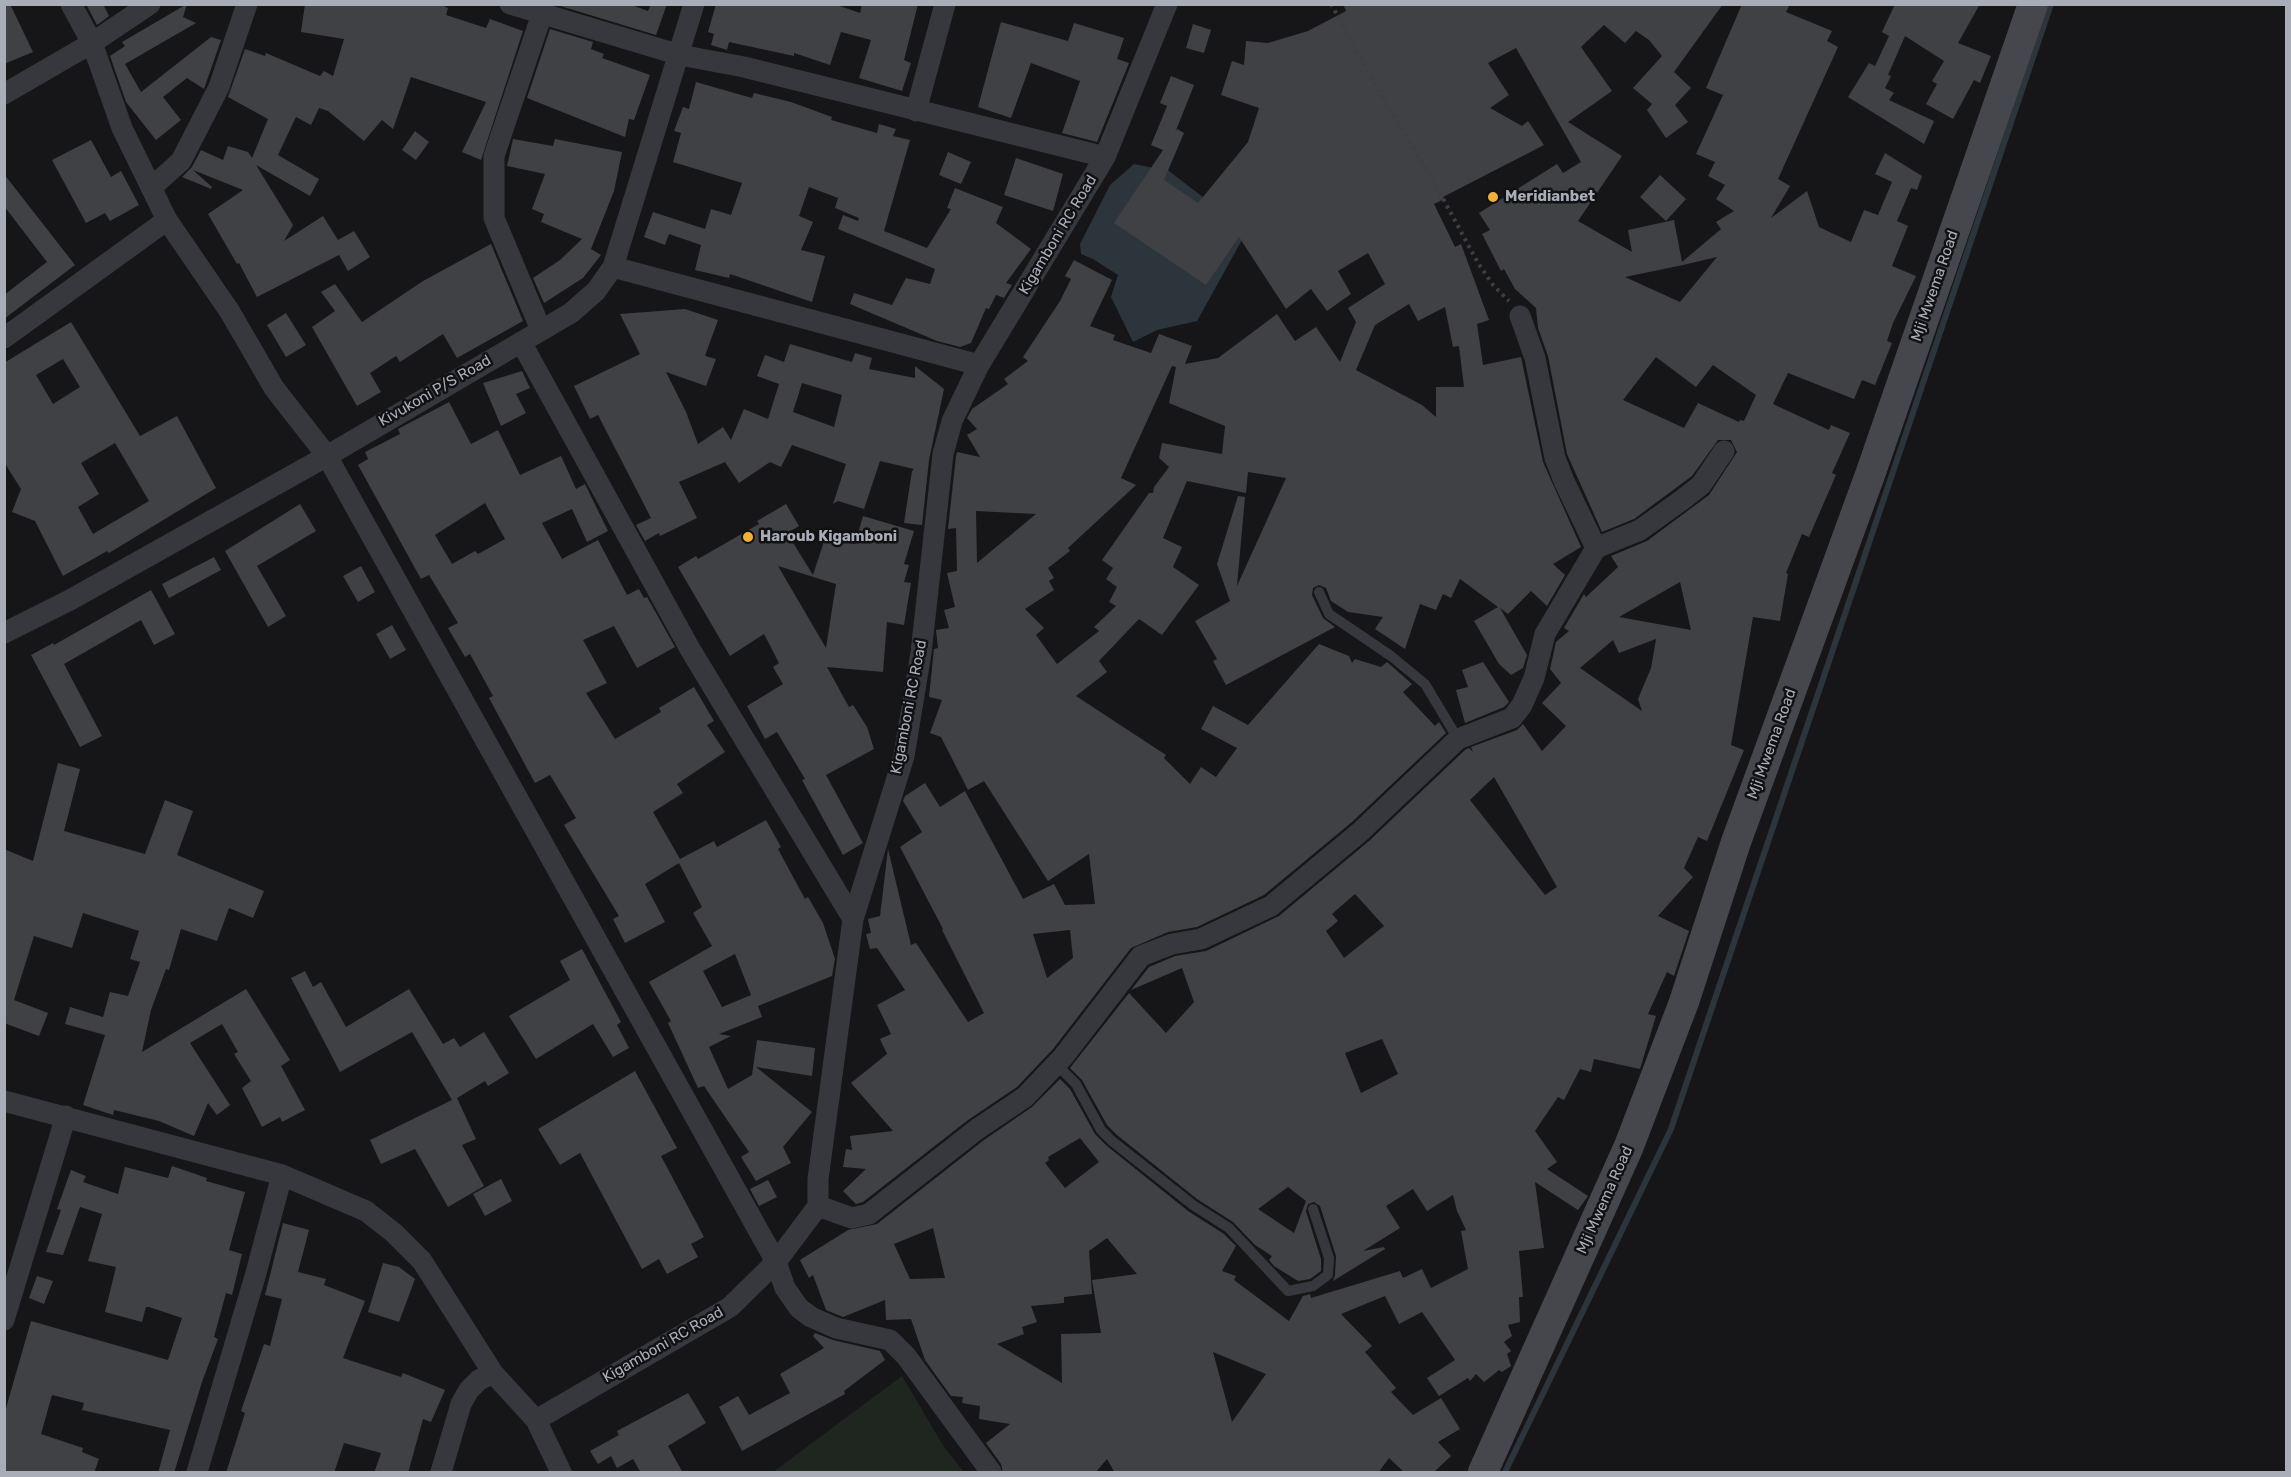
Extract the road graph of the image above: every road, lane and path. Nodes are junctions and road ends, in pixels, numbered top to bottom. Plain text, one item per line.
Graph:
1 (71, 4) edge
2 (150, 4) edge
3 (247, 4) edge
4 (510, 4) edge
5 (694, 4) edge
6 (945, 4) edge
7 (1167, 4) edge
8 (1331, 4) edge
9 (2032, 5) edge
10 (542, 14) junction
11 (92, 43) junction
12 (680, 55) junction
13 (4, 94) edge
14 (916, 111) junction
15 (1105, 157) junction
16 (152, 188) junction
17 (167, 220) junction
18 (613, 267) junction
19 (1520, 316) joint
20 (541, 330) junction
21 (4, 338) edge
22 (521, 342) junction
23 (979, 365) junction
24 (1724, 451) dead end
25 (327, 456) junction
26 (1596, 548) junction
27 (1319, 592) dead end
28 (4, 633) edge
29 (1458, 739) junction
30 (853, 919) junction
31 (1056, 1064) junction
32 (4, 1101) edge
33 (66, 1116) junction
34 (282, 1176) junction
35 (818, 1206) junction
36 (1313, 1209) dead end
37 (776, 1262) junction
38 (4, 1320) edge
39 (493, 1373) junction
40 (536, 1420) junction
41 (197, 1473) edge
42 (441, 1473) edge
43 (561, 1473) edge
44 (991, 1473) edge
45 (1483, 1473) edge

1 - 11 street
2 - 11 street
3 - 16 street
4 - 10 street
5 - 12 street, Kivukoni P/S Road
6 - 14 street
7 - 15 street, Kigamboni RC Road
8 - 19 path
9 - 45 main road, Mji Mwema Road
10 - 12 street
10 - 20 street
11 - 13 street
11 - 16 street
12 - 14 street
12 - 18 street, Kivukoni P/S Road
14 - 15 street
15 - 23 street, Kigamboni RC Road
16 - 17 street
17 - 21 street
17 - 25 street
18 - 20 street, Kivukoni P/S Road
18 - 23 street
19 - 26 street
20 - 22 street, Kivukoni P/S Road
22 - 25 street, Kivukoni P/S Road
22 - 30 street
23 - 30 street, Kigamboni RC Road
24 - 26 street
25 - 28 street, Kivukoni P/S Road
25 - 37 street
26 - 29 street
27 - 29 lane
29 - 31 street
30 - 35 street, Kigamboni RC Road
31 - 35 street
31 - 36 lane
32 - 33 street
33 - 34 street
33 - 38 street
34 - 39 street
34 - 41 street
35 - 37 street, Kigamboni RC Road
37 - 40 street, Kigamboni RC Road
37 - 44 street
39 - 40 street
39 - 42 street
40 - 43 street

